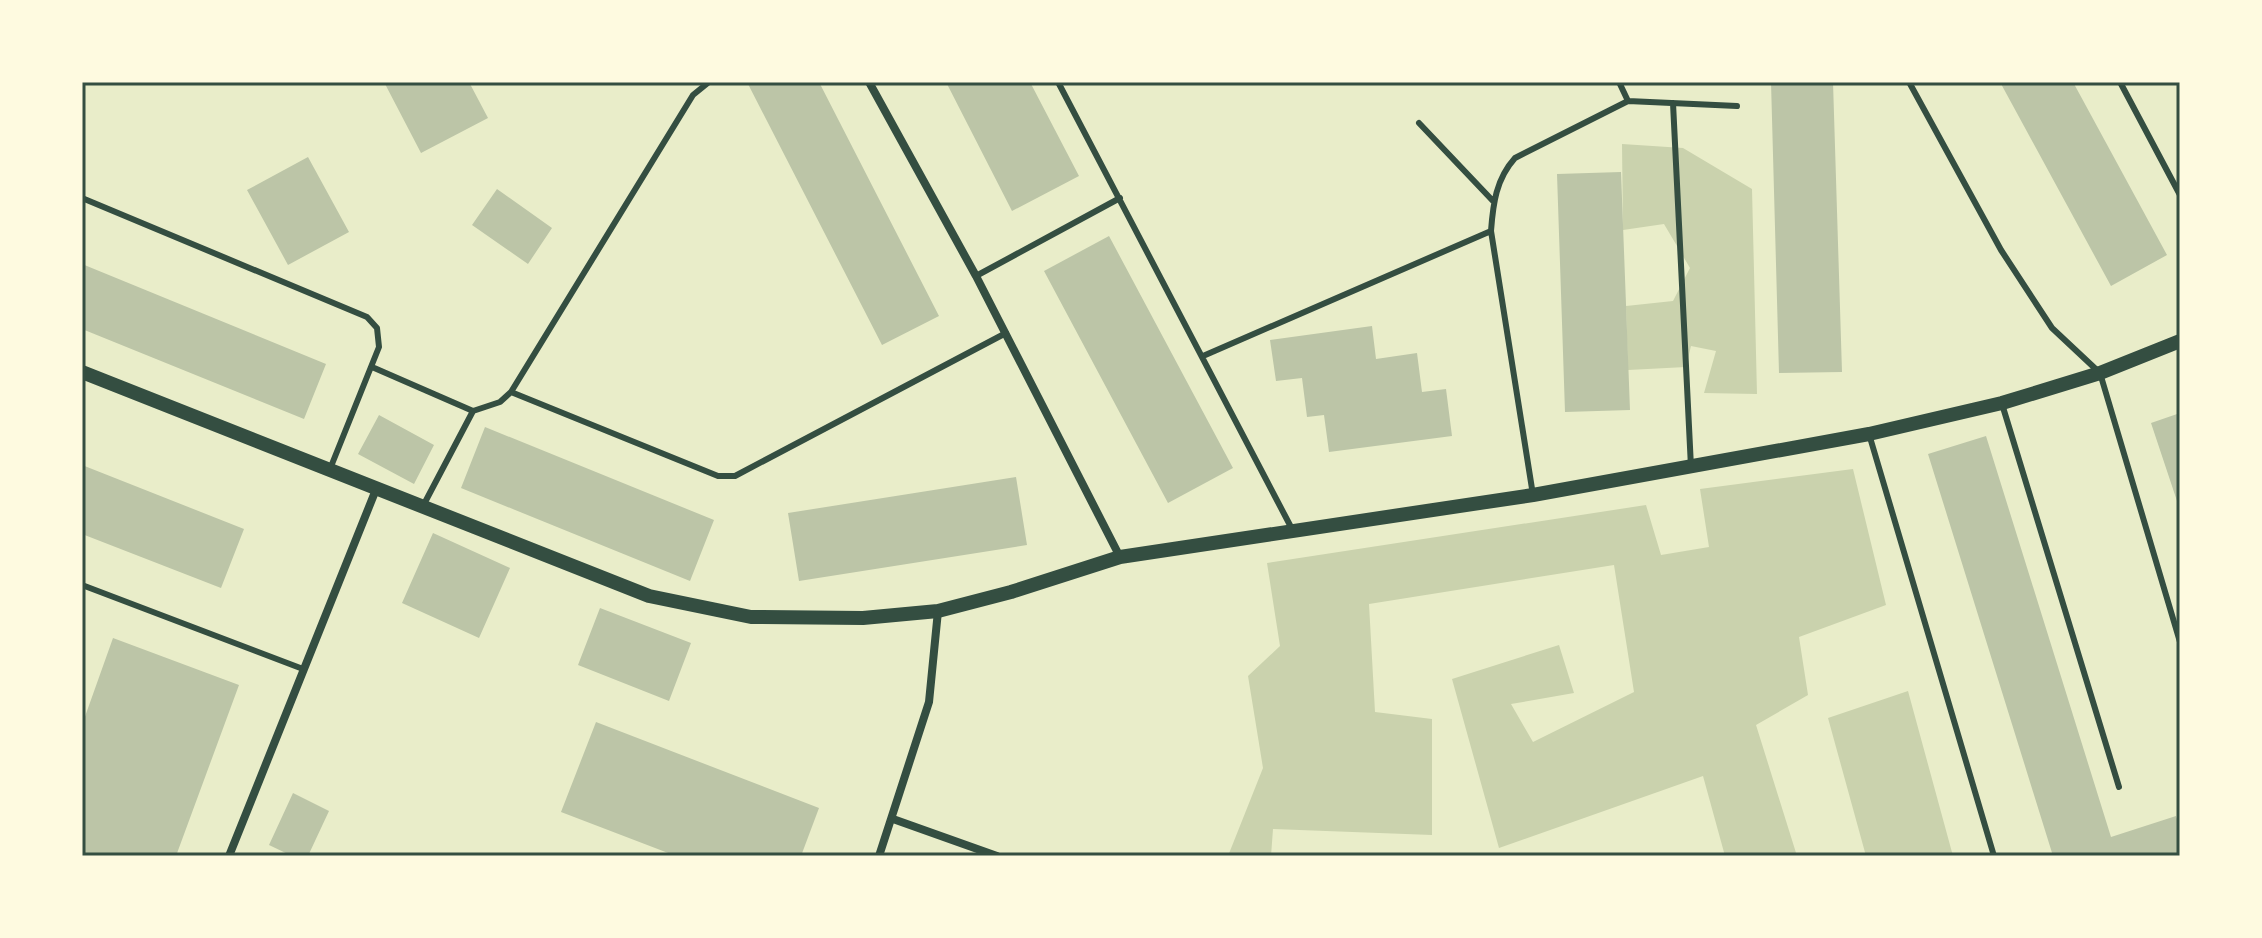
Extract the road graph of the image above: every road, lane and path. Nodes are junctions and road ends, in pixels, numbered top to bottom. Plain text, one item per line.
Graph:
1 (709, 82) edge
2 (869, 82) edge
3 (1058, 82) edge
4 (1619, 82) edge
5 (1909, 82) edge
6 (2120, 82) edge
7 (1628, 101) junction
8 (1673, 103) junction
9 (1737, 106) dead end
10 (1419, 123) dead end
11 (2180, 195) edge
12 (82, 198) edge
13 (1120, 198) junction
14 (1493, 201) junction
15 (1491, 231) junction
16 (976, 276) junction
17 (1006, 333) junction
18 (2180, 341) edge
19 (1203, 356) junction
20 (372, 367) junction
21 (82, 372) edge
22 (2100, 373) junction
23 (511, 392) junction
24 (2002, 403) junction
25 (473, 411) junction
26 (1869, 434) junction
27 (1691, 467) junction
28 (330, 469) junction
29 (377, 487) junction
30 (1533, 495) junction
31 (423, 506) junction
32 (1293, 530) junction
33 (1120, 557) junction
34 (84, 586) edge
35 (82, 597) edge
36 (938, 611) junction
37 (2180, 642) edge
38 (303, 669) junction
39 (2119, 787) dead end
40 (893, 819) junction
41 (229, 856) edge
42 (879, 856) edge
43 (997, 856) edge
44 (1994, 856) edge

1 - 23 lane
2 - 16 street
3 - 13 lane
4 - 7 lane
5 - 22 lane
6 - 11 lane
7 - 8 lane
7 - 14 lane
8 - 9 lane
8 - 27 lane
10 - 14 lane
12 - 20 lane
13 - 16 lane
13 - 19 lane
14 - 15 lane
15 - 19 lane
15 - 30 lane
16 - 17 street
17 - 23 lane
17 - 33 street
18 - 22 street
19 - 32 lane
20 - 25 lane
20 - 28 lane
21 - 28 street
22 - 24 street
22 - 37 lane
23 - 25 lane
24 - 26 street
24 - 39 lane
25 - 31 lane
26 - 27 street
26 - 44 lane
27 - 30 street
28 - 29 street
29 - 31 street
29 - 38 street
30 - 32 street
31 - 36 street
32 - 33 street
33 - 36 street
34 - 35 lane
34 - 38 lane
36 - 40 street
38 - 41 street
40 - 42 street
40 - 43 street

